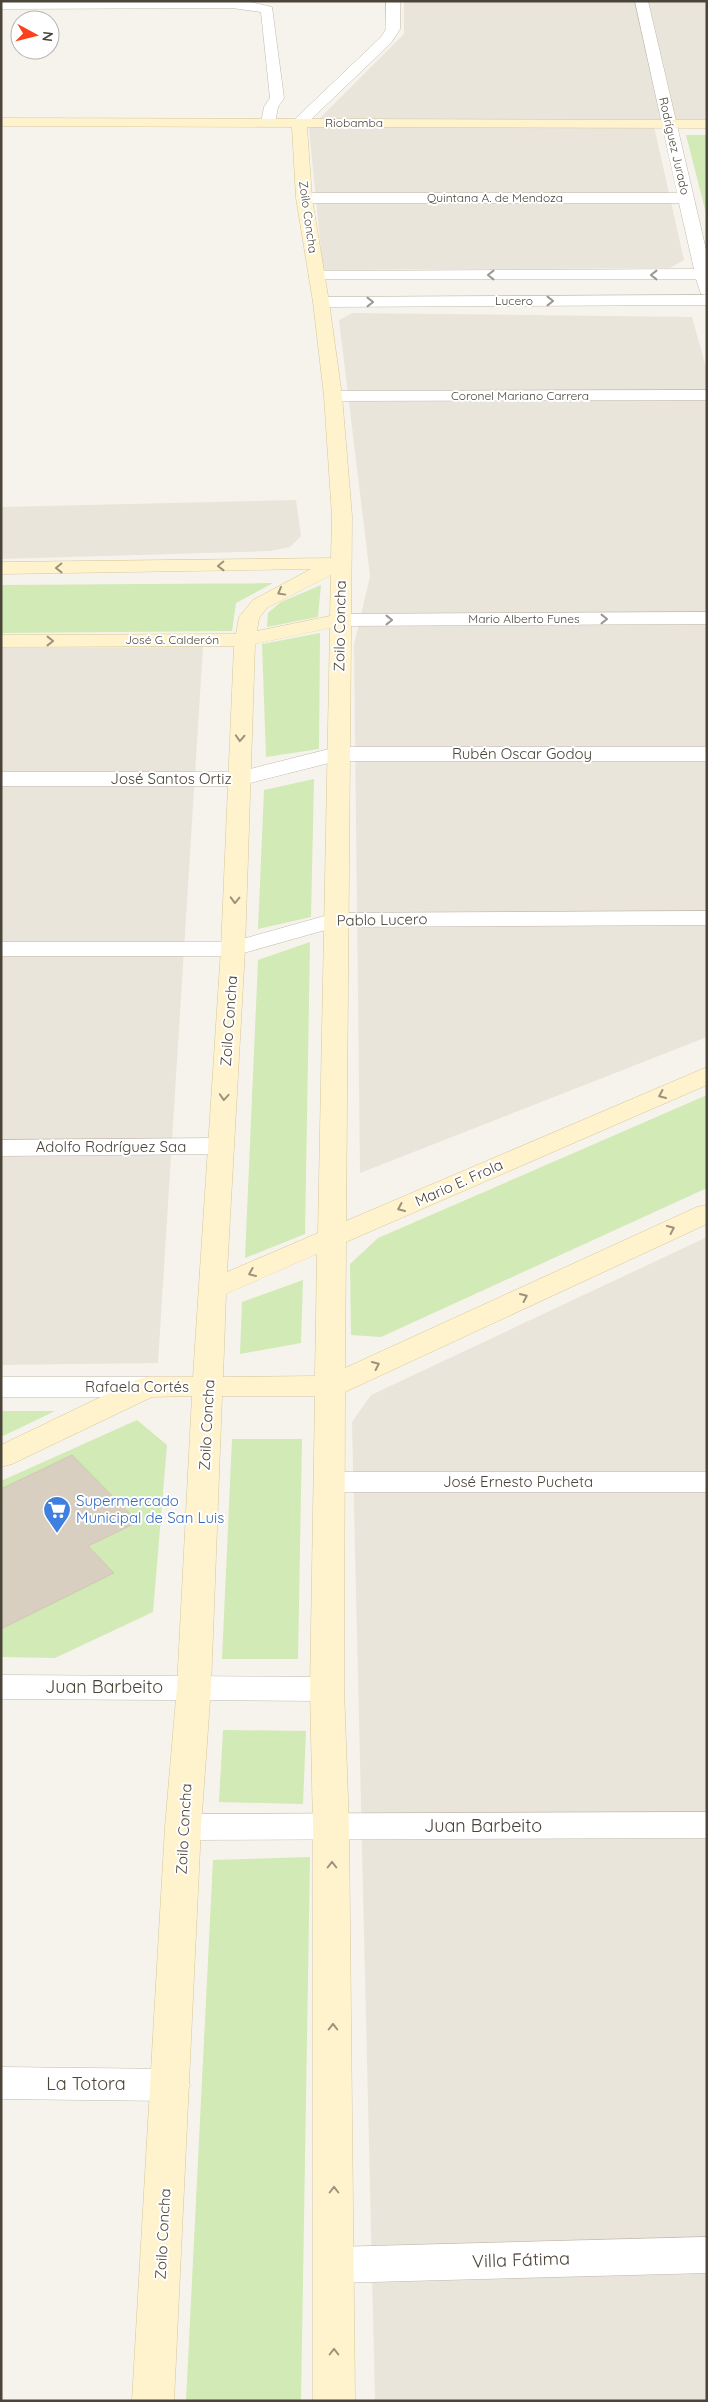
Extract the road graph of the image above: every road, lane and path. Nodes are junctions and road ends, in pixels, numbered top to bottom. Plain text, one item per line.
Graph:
1 (393, 1) edge
2 (641, 1) edge
3 (1, 5) edge
4 (1, 122) edge
5 (268, 123) junction
6 (298, 123) junction
7 (669, 124) junction
8 (707, 124) edge
9 (304, 198) junction
10 (686, 198) junction
11 (317, 276) junction
12 (705, 282) edge
13 (707, 300) edge
14 (322, 302) junction
15 (707, 395) edge
16 (333, 396) junction
17 (340, 562) junction
18 (1, 568) edge
19 (707, 618) edge
20 (340, 620) junction
21 (245, 640) junction
22 (1, 641) edge
23 (337, 754) junction
24 (707, 754) edge
25 (238, 778) junction
26 (1, 780) edge
27 (707, 918) edge
28 (335, 920) junction
29 (1, 949) edge
30 (234, 949) junction
31 (707, 1075) edge
32 (221, 1146) junction
33 (1, 1148) edge
34 (707, 1212) edge
35 (334, 1238) junction
36 (212, 1290) junction
37 (332, 1386) junction
38 (1, 1387) edge
39 (147, 1387) junction
40 (209, 1388) junction
41 (1, 1457) edge
42 (329, 1482) junction
43 (707, 1482) edge
44 (1, 1687) edge
45 (194, 1687) junction
46 (327, 1689) junction
47 (707, 1825) edge
48 (332, 1826) junction
49 (183, 1827) junction
50 (1, 2083) edge
51 (171, 2084) junction
52 (707, 2255) edge
53 (334, 2265) junction
54 (153, 2401) edge
55 (334, 2401) edge

1 - 6 street
2 - 7 street, Rodríguez Jurado
3 - 5 street
4 - 5 street, Riobamba
5 - 6 street, Riobamba
6 - 7 street, Riobamba
6 - 9 street, Zoilo Concha
7 - 8 street, Riobamba
7 - 10 street, Rodríguez Jurado
9 - 10 street, Quintana A. de Mendoza
9 - 11 street, Zoilo Concha
10 - 12 street, Rodríguez Jurado
12 -> 11 street, Lucero
11 - 14 street, Zoilo Concha
14 -> 13 street, Lucero
14 - 16 street, Zoilo Concha
15 - 16 street, Coronel Mariano Carrera
16 - 17 street, Zoilo Concha
17 -> 18 street
17 - 20 street, Zoilo Concha
17 -> 21 street, Zoilo Concha
20 -> 19 street, Mario Alberto Funes
20 - 21 street, José G. Calderón
20 - 23 street, Zoilo Concha
22 -> 21 street, José G. Calderón
21 -> 25 street, Zoilo Concha
23 - 24 street, Rubén Oscar Godoy
23 - 25 street, José Santos Ortiz
23 - 28 street, Zoilo Concha
25 - 26 street, José Santos Ortiz
25 -> 30 street, Zoilo Concha
27 - 28 street, Pablo Lucero
28 - 30 street, Pablo Lucero
28 - 35 street, Zoilo Concha
29 - 30 street, Pablo Lucero
30 -> 32 street, Zoilo Concha
31 -> 35 street, Mario E. Frola
32 - 33 street, Adolfo Rodríguez Saa
32 - 36 street, Zoilo Concha
37 -> 34 street
35 -> 36 street, Mario E. Frola
35 - 37 street, Zoilo Concha
36 - 40 street, Zoilo Concha
37 - 40 street, Rafaela Cortés
37 - 42 street, Zoilo Concha
38 - 39 street, Rafaela Cortés
39 - 40 street, Rafaela Cortés
39 - 41 street
40 - 45 street, Zoilo Concha
42 - 43 street, José Ernesto Pucheta
42 - 46 street, Zoilo Concha
44 - 45 street, Juan Barbeito
45 - 46 street, Juan Barbeito
45 - 49 street, Zoilo Concha
46 - 48 street, Zoilo Concha
47 - 48 street, Juan Barbeito
48 - 49 street, Juan Barbeito
53 -> 48 street, Zoilo Concha
49 - 51 street, Zoilo Concha
50 - 51 street, La Totora
51 - 54 street, Zoilo Concha
52 - 53 street, Villa Fátima
55 -> 53 street, Zoilo Concha

